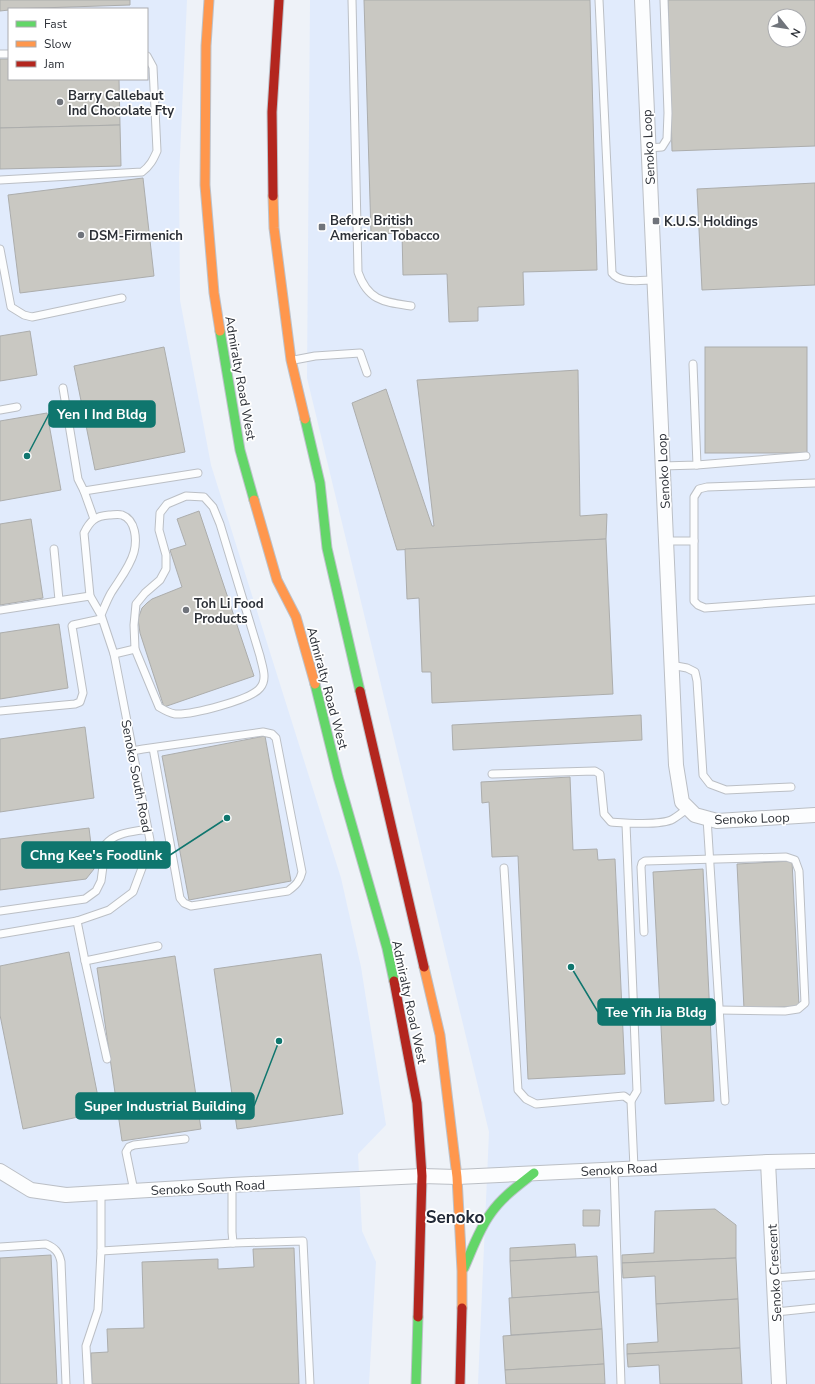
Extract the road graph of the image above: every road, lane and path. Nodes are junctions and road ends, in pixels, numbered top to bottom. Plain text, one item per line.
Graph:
1 (209, 0) edge
2 (279, 0) edge
3 (352, 0) edge
4 (599, 0) edge
5 (642, 0) edge
6 (664, 0) edge
7 (148, 58) edge
8 (648, 148) junction
9 (0, 180) edge
10 (0, 249) edge
11 (654, 280) junction
12 (122, 298) dead end
13 (411, 306) dead end
14 (291, 360) junction
15 (693, 364) dead end
16 (368, 373) dead end
17 (63, 388) dead end
18 (17, 407) dead end
19 (0, 410) edge
20 (806, 456) dead end
21 (697, 465) junction
22 (662, 466) junction
23 (198, 473) dead end
24 (815, 483) edge
25 (84, 491) junction
26 (94, 520) junction
27 (666, 541) junction
28 (694, 541) junction
29 (54, 549) dead end
30 (90, 596) junction
31 (59, 600) junction
32 (815, 600) edge
33 (0, 610) edge
34 (101, 617) junction
35 (135, 649) junction
36 (114, 654) junction
37 (672, 665) junction
38 (0, 711) edge
39 (153, 748) junction
40 (132, 751) junction
41 (492, 774) dead end
42 (791, 787) dead end
43 (688, 808) junction
44 (815, 815) edge
45 (707, 818) junction
46 (626, 824) junction
47 (147, 829) junction
48 (710, 858) junction
49 (504, 868) dead end
50 (0, 911) edge
51 (77, 921) junction
52 (644, 932) dead end
53 (0, 934) edge
54 (158, 946) dead end
55 (85, 962) junction
56 (719, 1010) junction
57 (107, 1059) dead end
58 (725, 1101) dead end
59 (631, 1102) junction
60 (185, 1139) dead end
61 (815, 1161) edge
62 (768, 1162) junction
63 (634, 1168) junction
64 (614, 1169) junction
65 (534, 1173) junction
66 (1, 1174) edge
67 (422, 1176) junction
68 (457, 1177) junction
69 (232, 1185) junction
70 (134, 1191) junction
71 (101, 1192) junction
72 (233, 1243) junction
73 (0, 1247) edge
74 (101, 1251) junction
75 (462, 1272) junction
76 (815, 1275) edge
77 (774, 1278) junction
78 (815, 1308) edge
79 (776, 1312) junction
80 (66, 1384) edge
81 (88, 1384) edge
82 (310, 1384) edge
83 (416, 1384) edge
84 (460, 1384) edge
85 (621, 1384) edge
86 (779, 1384) edge

1 - 67 main road, Admiralty Road West
2 - 14 main road, Admiralty Road West
3 - 13 lane
4 - 11 lane
5 - 8 street, Senoko Loop
6 - 8 lane
7 - 9 lane
8 - 11 street, Senoko Loop
10 - 12 lane
11 - 22 street, Senoko Loop
14 - 16 lane
14 - 68 main road, Admiralty Road West
15 - 21 lane
17 - 25 lane
18 - 19 lane
20 - 21 lane
21 - 22 lane
22 - 27 street, Senoko Loop
23 - 25 lane
24 - 28 lane
25 - 26 lane
26 - 30 lane, Senoko South Road
26 - 34 lane
27 - 28 lane
27 - 37 street, Senoko Loop
28 - 32 lane
29 - 31 lane
30 - 31 lane
30 - 34 lane, Senoko South Road
31 - 33 lane
34 - 36 lane, Senoko South Road
34 - 38 lane
35 - 35 lane
35 - 36 lane
36 - 40 lane, Senoko South Road
37 - 42 lane
37 - 43 street, Senoko Loop
39 - 39 lane
39 - 40 lane
40 - 47 lane, Senoko South Road
41 - 46 lane
43 - 45 street, Senoko Loop
43 - 46 lane
44 - 45 street, Senoko Loop
45 - 48 lane
46 - 59 lane
47 - 50 lane
47 - 51 lane, Senoko South Road
48 - 52 lane
48 - 56 lane
48 - 56 lane
49 - 59 lane
51 - 53 lane, Senoko South Road
51 - 55 lane
54 - 55 lane
55 - 57 lane
56 - 58 lane
59 - 63 lane
60 - 70 lane
61 - 62 street, Senoko Road
62 - 63 street, Senoko Road
62 - 77 street, Senoko Crescent
63 - 64 street, Senoko Road
64 - 65 street, Senoko Road
64 - 85 lane
65 - 68 street, Senoko Road
65 - 75 main road
66 - 71 street, Senoko South Road
67 - 68 street, Senoko Road
67 - 69 street, Senoko South Road
67 - 83 main road, Admiralty Road West
68 - 75 main road, Admiralty Road West
69 - 70 street, Senoko South Road
69 - 72 lane
70 - 71 street, Senoko South Road
71 - 74 lane
72 - 74 lane
72 - 82 lane
73 - 80 lane
74 - 81 lane
75 - 84 main road, Admiralty Road West
76 - 77 lane
77 - 79 street, Senoko Crescent
78 - 79 lane
79 - 86 street, Senoko Crescent

